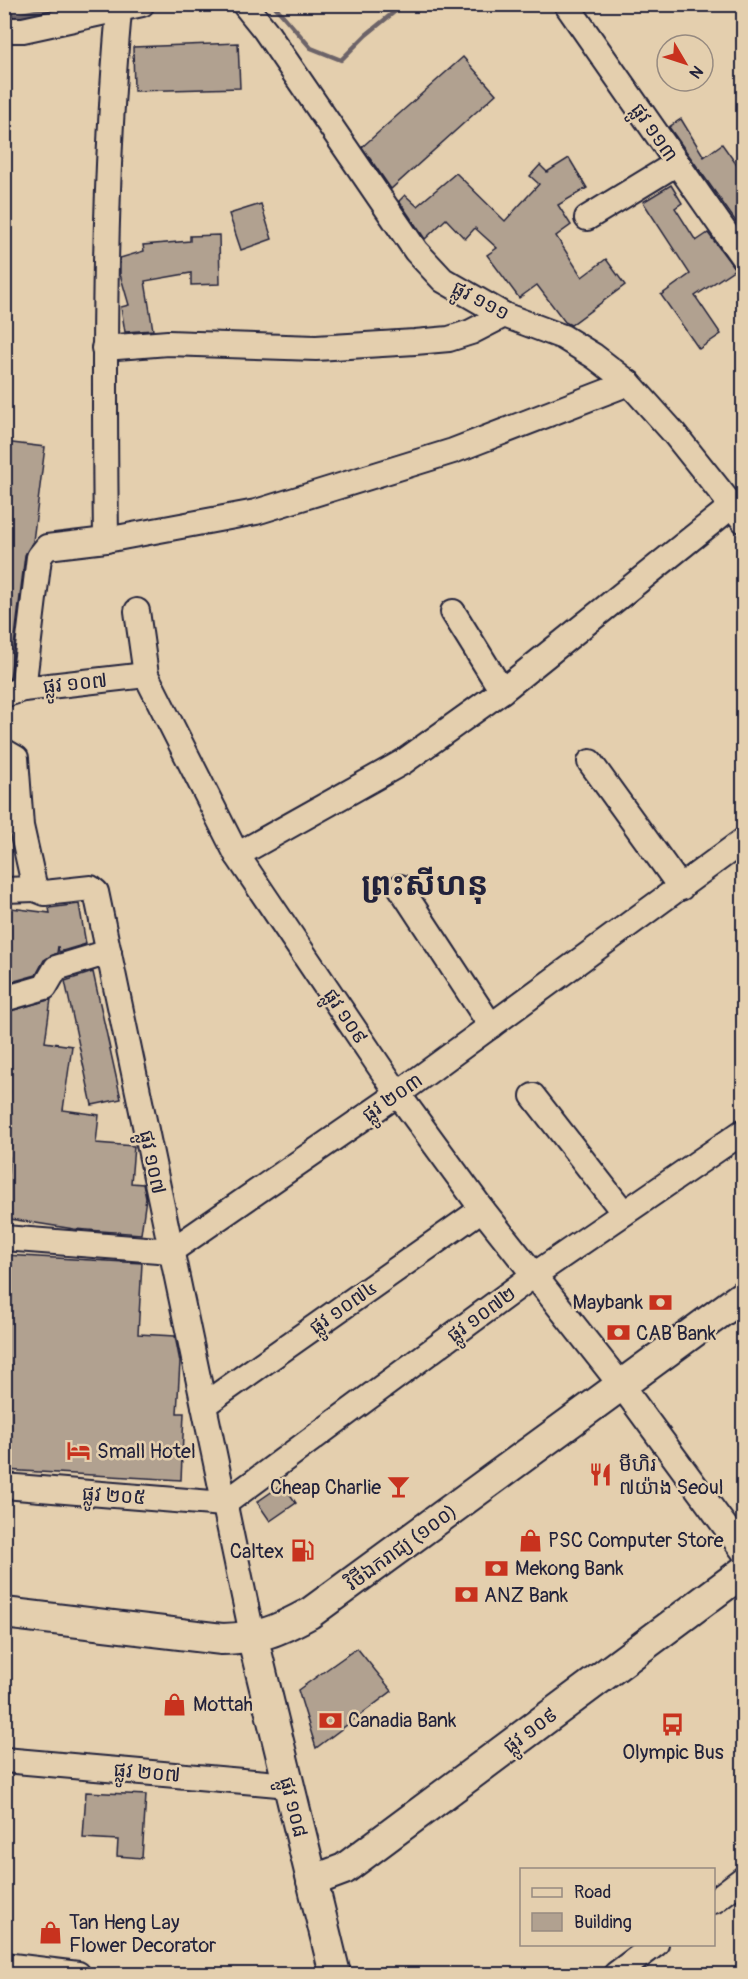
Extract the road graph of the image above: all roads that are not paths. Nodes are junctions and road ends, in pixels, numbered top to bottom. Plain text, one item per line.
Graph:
1 (142, 4) edge
2 (244, 4) edge
3 (566, 4) edge
4 (119, 11) junction
5 (4, 30) edge
6 (677, 163) junction
7 (587, 218) dead end
8 (744, 259) edge
9 (504, 315) junction
10 (104, 348) junction
11 (629, 383) junction
12 (738, 513) edge
13 (106, 540) junction
14 (137, 611) dead end
15 (453, 612) dead end
16 (146, 675) junction
17 (502, 691) junction
18 (14, 692) edge
19 (4, 752) edge
20 (590, 762) dead end
21 (744, 840) edge
22 (237, 855) junction
23 (400, 887) dead end
24 (681, 888) junction
25 (34, 889) junction
26 (4, 890) edge
27 (109, 952) junction
28 (4, 999) edge
29 (491, 1026) junction
30 (398, 1094) junction
31 (533, 1096) dead end
32 (744, 1131) edge
33 (482, 1209) junction
34 (624, 1214) junction
35 (4, 1238) edge
36 (171, 1251) junction
37 (534, 1275) junction
38 (744, 1295) edge
39 (621, 1384) junction
40 (204, 1405) junction
41 (4, 1486) edge
42 (224, 1504) junction
43 (744, 1551) edge
44 (744, 1571) edge
45 (4, 1613) edge
46 (253, 1639) junction
47 (4, 1760) edge
48 (289, 1785) junction
49 (744, 1878) edge
50 (312, 1881) junction
51 (715, 1900) edge
52 (653, 1946) edge
53 (4, 1965) edge
54 (78, 1974) edge
55 (335, 1974) edge
56 (616, 1974) edge

1 - 4 street
2 - 9 street, ផ្លូវ ១១១
3 - 6 street, ផ្លូវ ១១៣
4 - 5 street
4 - 10 street
6 - 7 street
6 - 8 street, ផ្លូវ ១១៣
9 - 10 street
9 - 11 street, ផ្លូវ ១១១
10 - 13 street
11 - 12 street, ផ្លូវ ១១១
11 - 13 street
12 - 17 street
13 - 18 street
14 - 16 street, ផ្លូវ ១០៩
15 - 17 street
16 - 18 street, ផ្លូវ ១០៧
16 - 22 street, ផ្លូវ ១០៩
17 - 22 street
19 - 25 street
20 - 24 street
21 - 24 street, ផ្លូវ ២០៣
22 - 30 street, ផ្លូវ ១០៩
23 - 29 street
24 - 29 street, ផ្លូវ ២០៣
25 - 26 street
25 - 27 street, ផ្លូវ ១០៧
27 - 28 street
27 - 36 street, ផ្លូវ ១០៧
29 - 30 street, ផ្លូវ ២០៣
30 - 33 street, ផ្លូវ ១០៩
30 - 36 street, ផ្លូវ ២០៣
31 - 34 street
32 - 34 street, ផ្លូវ ១០៧២
33 - 37 street, ផ្លូវ ១០៩
33 - 40 street, ផ្លូវ ១០៧៤
34 - 37 street, ផ្លូវ ១០៧២
35 - 36 street
36 - 40 street, ផ្លូវ ១០៧
37 - 39 street, ផ្លូវ ១០៩
37 - 42 street, ផ្លូវ ១០៧២
38 - 39 main road, វិថីឯករាជ្យ (១០០)
39 - 43 street, ផ្លូវ ១០៩
39 - 46 main road, វិថីឯករាជ្យ (១០០)
40 - 42 street, ផ្លូវ ១០៧
41 - 42 street, ផ្លូវ ២០៥
42 - 46 street, ផ្លូវ ១០៧
44 - 50 main road, ផ្លូវ ១០៩
45 - 46 main road, វិថីឯករាជ្យ (១០០)
46 - 48 main road, ផ្លូវ ១០៨
47 - 48 street, ផ្លូវ ២០៧
48 - 50 main road, ផ្លូវ ១០៨
49 - 51 street
50 - 55 main road, ផ្លូវ ១០៨
52 - 56 street
53 - 54 street

